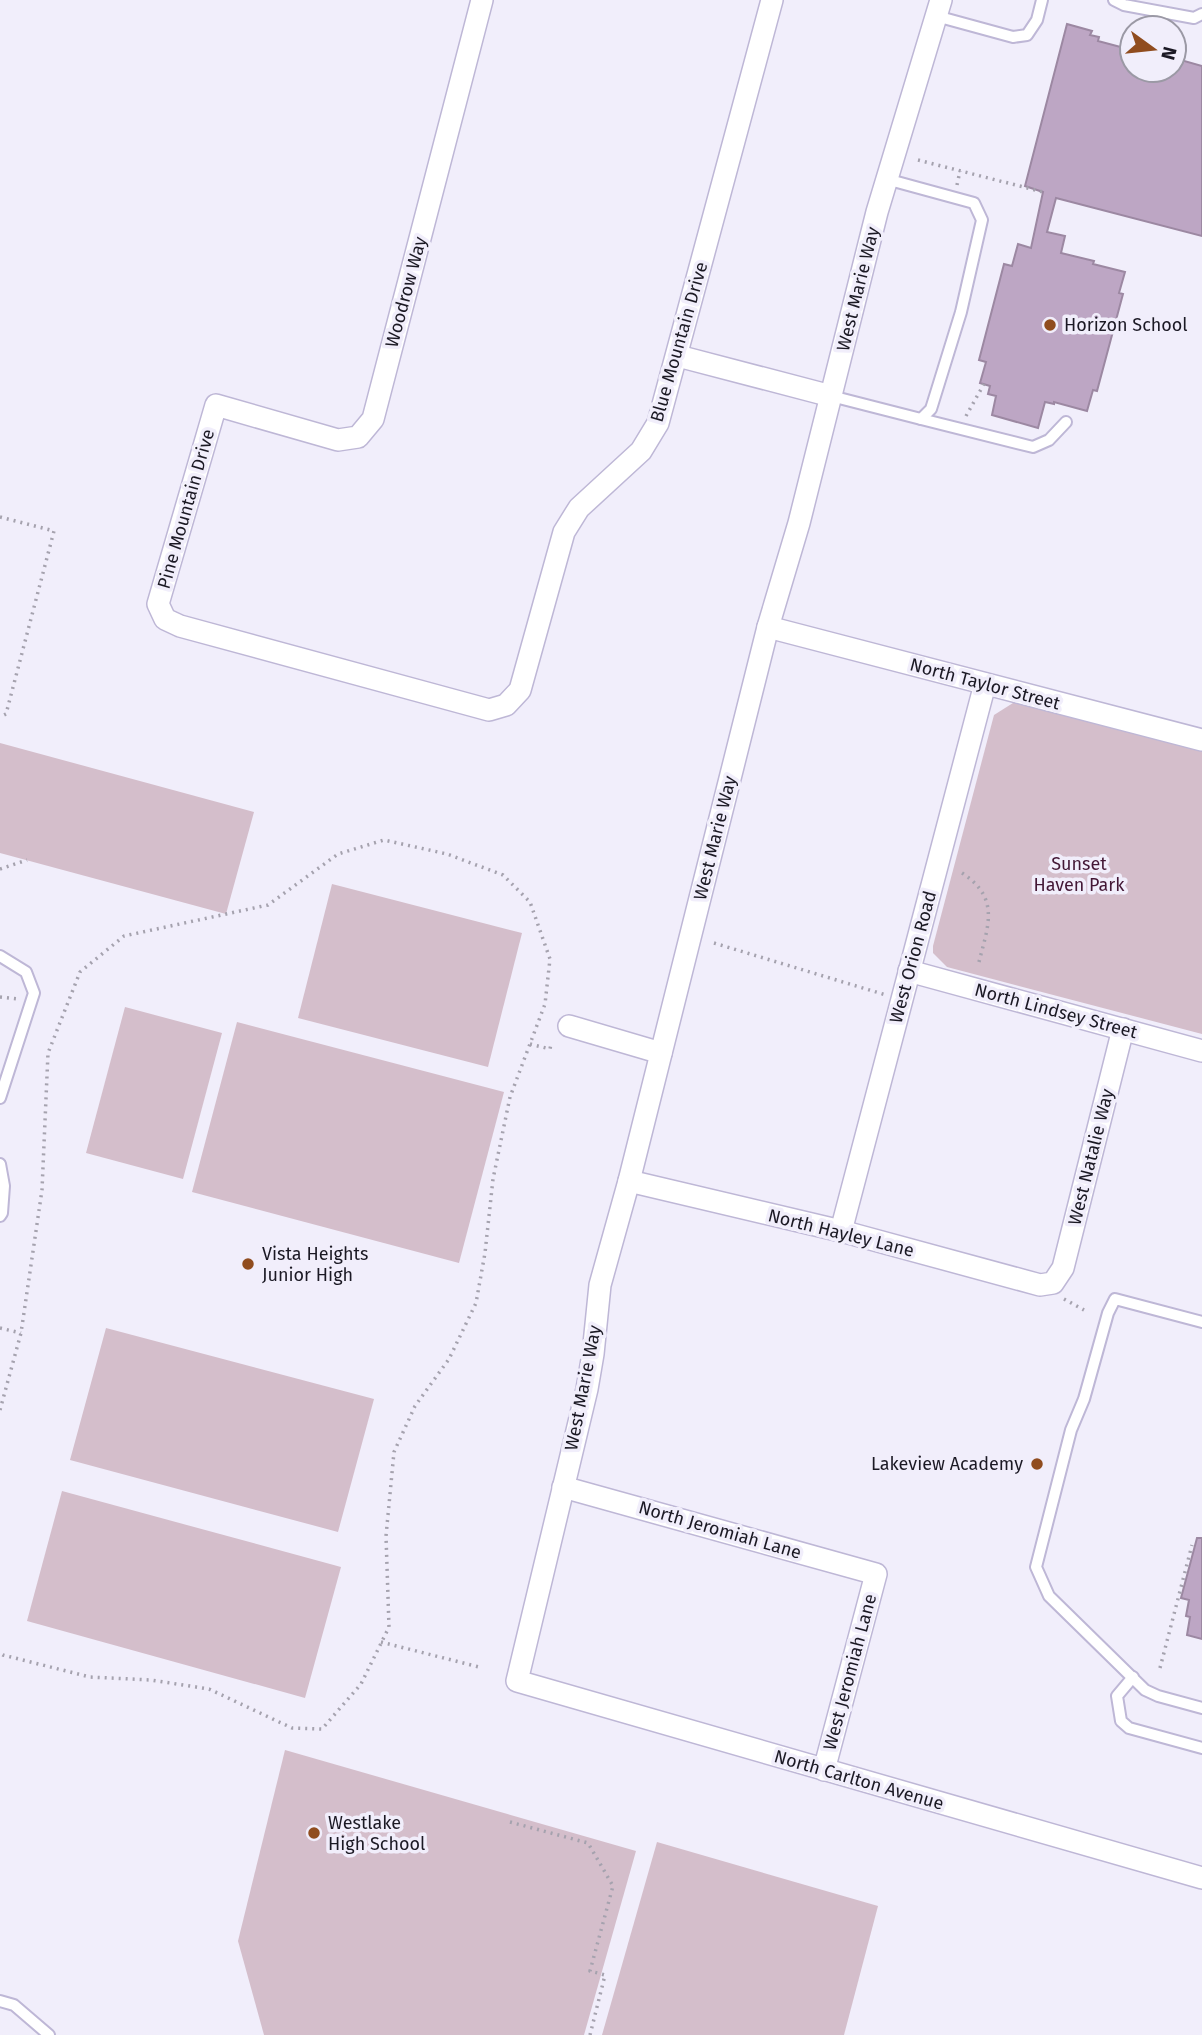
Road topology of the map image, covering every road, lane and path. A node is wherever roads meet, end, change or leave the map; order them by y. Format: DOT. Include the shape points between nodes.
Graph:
graph roads {
  1 [pos="482,0"];
  2 [pos="772,0"];
  3 [pos="1042,0"];
  4 [pos="1114,0"];
  5 [pos="938,8"];
  6 [pos="1202,14"];
  7 [pos="918,160"];
  8 [pos="960,171"];
  9 [pos="887,178"];
  10 [pos="957,185"];
  11 [pos="1043,192"];
  12 [pos="678,356"];
  13 [pos="984,384"];
  14 [pos="831,396"];
  15 [pos="216,405"];
  16 [pos="964,418"];
  17 [pos="921,419"];
  18 [pos="1066,422"];
  19 [pos="0,517"];
  20 [pos="161,613"];
  21 [pos="768,627"];
  22 [pos="985,684"];
  23 [pos="0,717"];
  24 [pos="1202,740"];
  25 [pos="27,860"];
  26 [pos="0,869"];
  27 [pos="962,873"];
  28 [pos="714,943"];
  29 [pos="0,956"];
  30 [pos="978,966"];
  31 [pos="909,971"];
  32 [pos="886,995"];
  33 [pos="0,996"];
  34 [pos="18,999"];
  35 [pos="569,1026"];
  36 [pos="1123,1029"];
  37 [pos="530,1044"];
  38 [pos="551,1044"];
  39 [pos="1202,1051"];
  40 [pos="661,1053"];
  41 [pos="0,1098"];
  42 [pos="0,1164"];
  43 [pos="629,1181"];
  44 [pos="0,1216"];
  45 [pos="841,1231"];
  46 [pos="1054,1289"];
  47 [pos="1084,1310"];
  48 [pos="1202,1322"];
  49 [pos="0,1328"];
  50 [pos="21,1333"];
  51 [pos="0,1410"];
  52 [pos="564,1487"];
  53 [pos="1192,1545"];
  54 [pos="876,1574"];
  55 [pos="382,1642"];
  56 [pos="0,1653"];
  57 [pos="479,1667"];
  58 [pos="1160,1668"];
  59 [pos="1133,1677"];
  60 [pos="517,1681"];
  61 [pos="1202,1708"];
  62 [pos="1202,1748"];
  63 [pos="824,1770"];
  64 [pos="510,1822"];
  65 [pos="1202,1878"];
  66 [pos="0,2001"];
  67 [pos="49,2035"];
  68 [pos="590,2035"];
  1 -- 15 [label="street, Woodrow Way" via="373,419 358,437 338,440"];
  2 -- 12 [label="street, Blue Mountain Drive"];
  3 -- 5 [label="lane" via="1027,35 1013,37"];
  4 -- 6 [label="lane" via="1194,18"];
  5 -- 9 [label="street, West Marie Way"];
  7 -- 8 [label="path"];
  8 -- 10 [label="path"];
  8 -- 11 [label="path"];
  9 -- 14 [label="street, West Marie Way"];
  9 -- 17 [label="lane" via="974,203 982,220 945,366 930,410"];
  12 -- 14 [label="street"];
  12 -- 20 [label="street, Blue Mountain Drive" via="659,423 641,451 579,508 564,532 520,691 506,705 489,710 180,626"];
  13 -- 16 [label="path"];
  14 -- 17 [label="lane"];
  14 -- 21 [label="street, West Marie Way"];
  15 -- 20 [label="street, Pine Mountain Drive" via="158,604"];
  17 -- 18 [label="lane" via="1033,447 1049,440"];
  19 -- 23 [label="path" via="54,531 6,714"];
  21 -- 22 [label="street, North Taylor Street"];
  21 -- 40 [label="street, West Marie Way"];
  22 -- 24 [label="street, North Taylor Street"];
  22 -- 31 [label="street, West Orion Road"];
  25 -- 26 [label="path"];
  27 -- 30 [label="path" via="981,888 989,902"];
  28 -- 32 [label="path"];
  29 -- 41 [label="lane" via="26,972 34,993"];
  31 -- 36 [label="street, North Lindsey Street"];
  31 -- 45 [label="street, West Orion Road"];
  33 -- 34 [label="path"];
  35 -- 40 [label="street"];
  36 -- 39 [label="street, North Lindsey Street"];
  36 -- 46 [label="street, West Natalie Way"];
  37 -- 38 [label="path" via="550,1049"];
  37 -- 50 [label="path" via="545,1004 550,959 530,902 503,875 447,854 384,840 338,853 268,905 124,936 80,972 48,1053 42,1190"];
  37 -- 55 [label="path" via="510,1097 476,1304 449,1359 415,1406 394,1452 386,1536 389,1628"];
  40 -- 43 [label="street, West Marie Way"];
  42 -- 44 [label="lane" via="4,1186"];
  43 -- 45 [label="street, North Hayley Lane"];
  43 -- 52 [label="street, West Marie Way" via="600,1284 587,1389"];
  45 -- 46 [label="street, North Hayley Lane"];
  46 -- 47 [label="path"];
  48 -- 59 [label="lane" via="1115,1299 1071,1430 1036,1567 1049,1596"];
  49 -- 50 [label="path"];
  50 -- 51 [label="path"];
  52 -- 54 [label="street, North Jeromiah Lane"];
  52 -- 60 [label="street, West Marie Way"];
  53 -- 58 [label="path"];
  54 -- 63 [label="street, West Jeromiah Lane"];
  55 -- 56 [label="path" via="361,1684 322,1729 292,1727 209,1689 90,1677"];
  55 -- 57 [label="path"];
  59 -- 61 [label="lane" via="1158,1696"];
  59 -- 62 [label="lane" via="1117,1696 1121,1721 1129,1728"];
  60 -- 63 [label="street, North Carlton Avenue"];
  63 -- 65 [label="street, North Carlton Avenue"];
  64 -- 68 [label="path" via="589,1843 612,1886 590,1971 606,1975"];
  66 -- 67 [label="lane" via="14,2005"];
}
